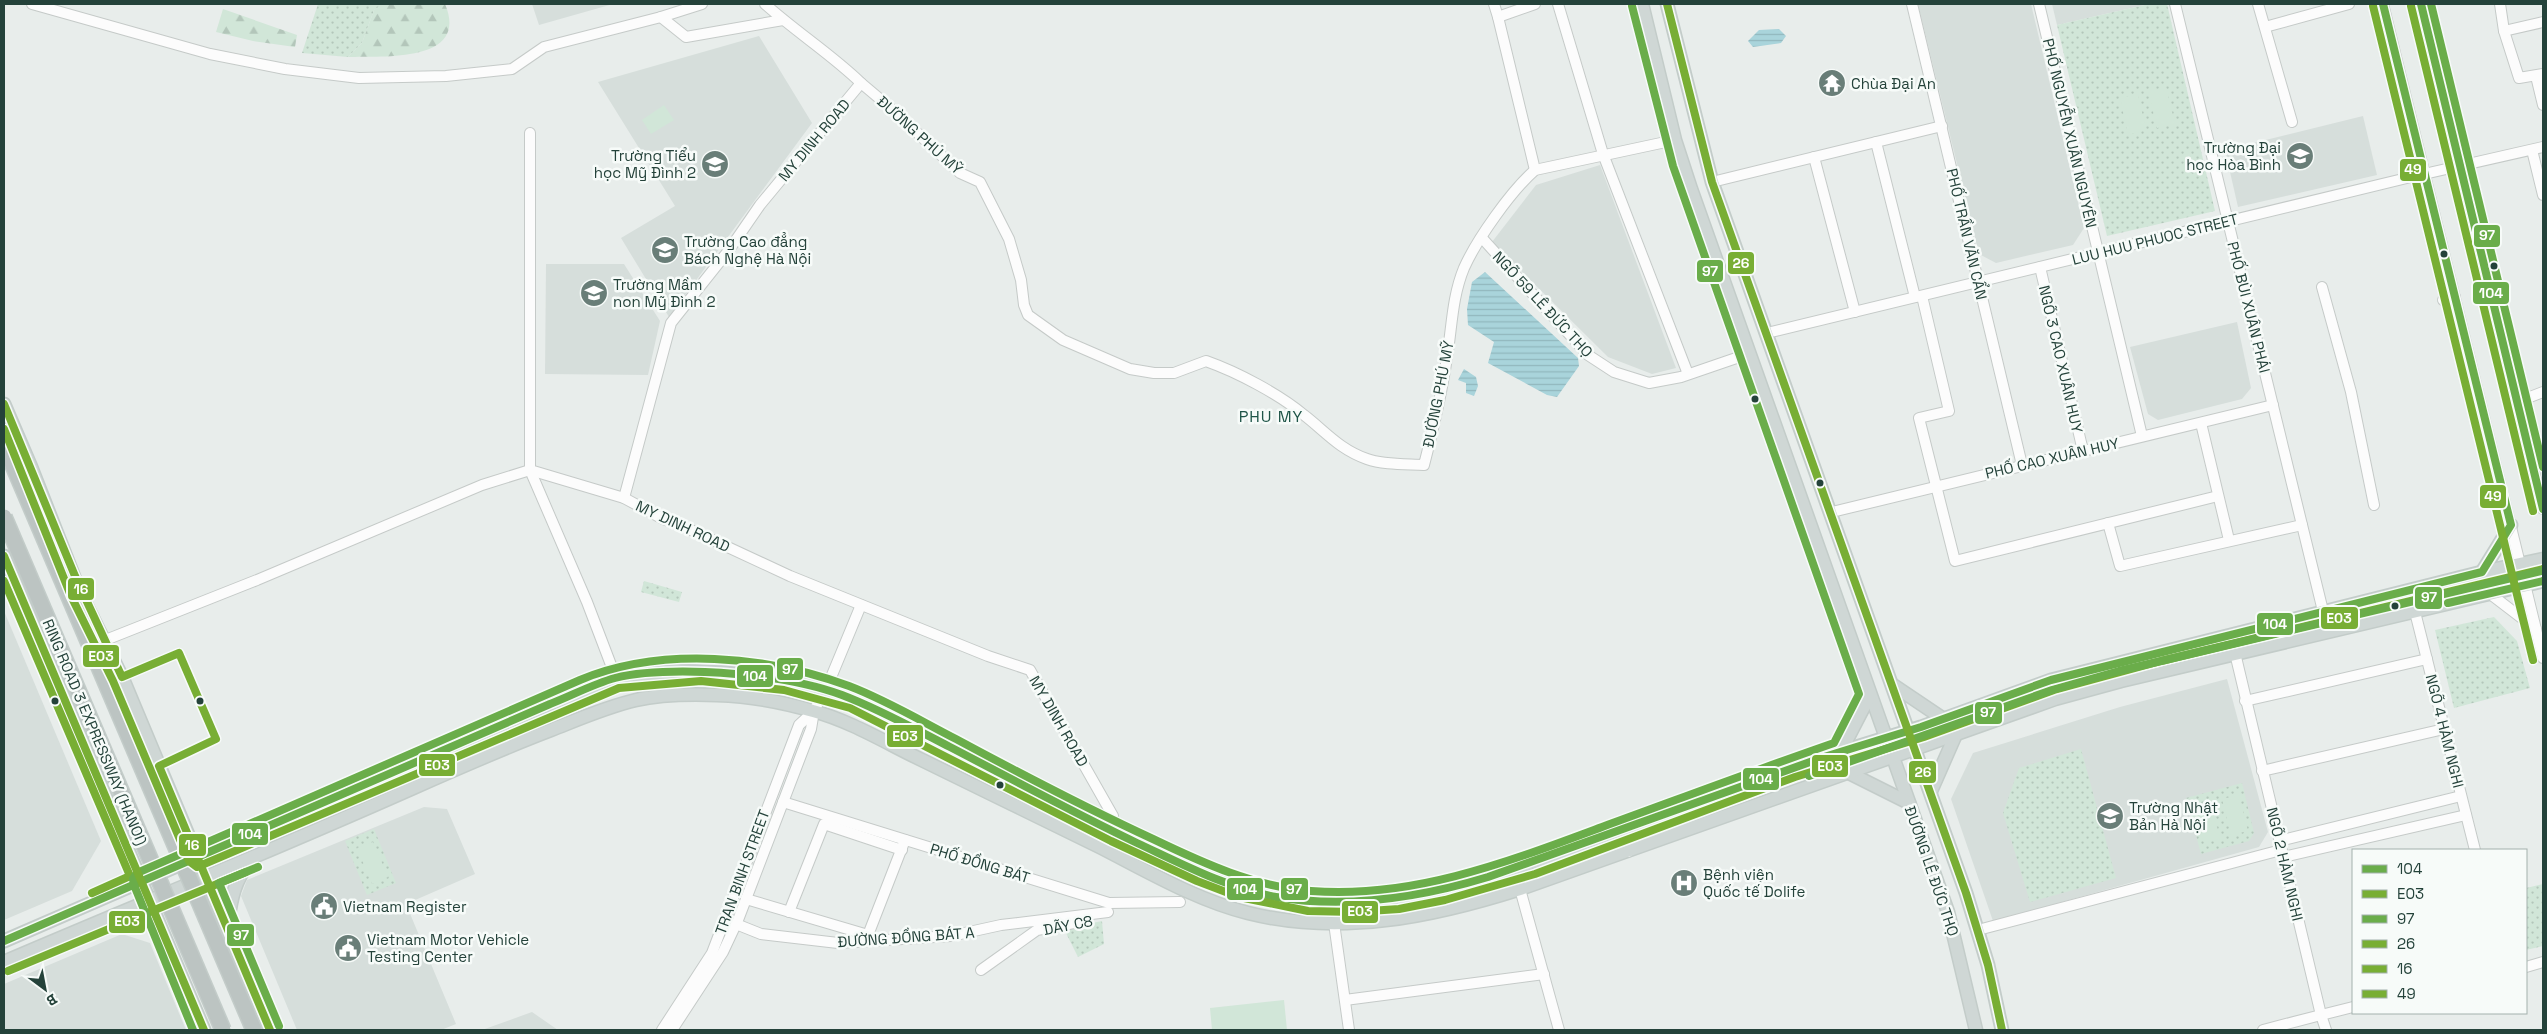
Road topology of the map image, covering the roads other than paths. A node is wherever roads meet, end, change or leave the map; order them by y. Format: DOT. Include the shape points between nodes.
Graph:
graph roads {
  1 [pos="32,4"];
  2 [pos="702,4"];
  3 [pos="765,4"];
  4 [pos="1494,4"];
  5 [pos="1535,4"];
  6 [pos="1558,4"];
  7 [pos="1642,4"];
  8 [pos="1667,4"];
  9 [pos="1912,4"];
  10 [pos="2039,4"];
  11 [pos="2175,4"];
  12 [pos="2258,4"];
  13 [pos="2349,4"];
  14 [pos="2383,4"];
  15 [pos="2421,4"];
  16 [pos="2500,4"];
  17 [pos="2308,8"];
  18 [pos="661,17"];
  19 [pos="1498,17"];
  20 [pos="783,20"];
  21 [pos="2543,22"];
  22 [pos="2265,27"];
  23 [pos="2504,31"];
  24 [pos="2540,75"];
  25 [pos="861,83"];
  26 [pos="2543,105"];
  27 [pos="2292,122"];
  28 [pos="1942,126"];
  29 [pos="530,133"];
  30 [pos="1675,140"];
  31 [pos="1876,142"];
  32 [pos="2543,147"];
  33 [pos="2532,150"];
  34 [pos="1604,154"];
  35 [pos="1814,157"];
  36 [pos="2460,166"];
  37 [pos="1535,170"];
  38 [pos="2425,174"];
  39 [pos="1712,182"];
  40 [pos="2543,195"];
  41 [pos="2229,222"];
  42 [pos="1482,238"];
  43 [pos="2098,253"];
  44 [pos="2040,267"];
  45 [pos="1978,282"];
  46 [pos="2322,287"];
  47 [pos="1918,296"];
  48 [pos="2455,297"];
  49 [pos="2442,300"];
  50 [pos="1855,312"];
  51 [pos="1767,333"];
  52 [pos="1748,354"];
  53 [pos="1688,374"];
  54 [pos="2543,392"];
  55 [pos="2518,402"];
  56 [pos="4,404"];
  57 [pos="2273,405"];
  58 [pos="2201,423"];
  59 [pos="2142,436"];
  60 [pos="4,444"];
  61 [pos="2083,451"];
  62 [pos="2022,465"];
  63 [pos="530,470"];
  64 [pos="1935,486"];
  65 [pos="2218,496"];
  66 [pos="624,498"];
  67 [pos="2374,505"];
  68 [pos="2543,510"];
  69 [pos="1832,512"];
  70 [pos="4,517"];
  71 [pos="2108,523"];
  72 [pos="2302,525"];
  73 [pos="2511,525"];
  74 [pos="2229,540"];
  75 [pos="4,556"];
  76 [pos="2543,559"];
  77 [pos="2520,564"];
  78 [pos="2482,572"];
  79 [pos="2543,581"];
  80 [pos="2524,585"];
  81 [pos="2489,593"];
  82 [pos="861,605"];
  83 [pos="2324,611"];
  84 [pos="2415,612"];
  85 [pos="2536,629"];
  86 [pos="103,641"];
  87 [pos="2235,653"];
  88 [pos="2145,656"];
  89 [pos="2543,658"];
  90 [pos="2427,659"];
  91 [pos="2150,674"];
  92 [pos="616,678"];
  93 [pos="1893,685"];
  94 [pos="825,690"];
  95 [pos="1870,694"];
  96 [pos="2245,701"];
  97 [pos="814,711"];
  98 [pos="1942,718"];
  99 [pos="2444,729"];
  100 [pos="1908,730"];
  101 [pos="1956,734"];
  102 [pos="1886,737"];
  103 [pos="1915,749"];
  104 [pos="1841,751"];
  105 [pos="1892,756"];
  106 [pos="2262,771"];
  107 [pos="1847,772"];
  108 [pos="1931,791"];
  109 [pos="2461,796"];
  110 [pos="783,802"];
  111 [pos="1909,803"];
  112 [pos="2466,815"];
  113 [pos="1110,830"];
  114 [pos="1620,831"];
  115 [pos="903,845"];
  116 [pos="2281,849"];
  117 [pos="2475,849"];
  118 [pos="1628,852"];
  119 [pos="204,854"];
  120 [pos="252,859"];
  121 [pos="218,872"];
  122 [pos="206,877"];
  123 [pos="143,881"];
  124 [pos="129,888"];
  125 [pos="1520,889"];
  126 [pos="746,899"];
  127 [pos="150,900"];
  128 [pos="1180,902"];
  129 [pos="137,906"];
  130 [pos="789,912"];
  131 [pos="1107,915"];
  132 [pos="736,924"];
  133 [pos="1334,924"];
  134 [pos="228,927"];
  135 [pos="1978,930"];
  136 [pos="4,941"];
  137 [pos="4,962"];
  138 [pos="2543,962"];
  139 [pos="2527,966"];
  140 [pos="981,970"];
  141 [pos="1544,974"];
  142 [pos="1345,1000"];
  143 [pos="2352,1007"];
  144 [pos="2322,1015"];
  145 [pos="204,1030"];
  146 [pos="223,1030"];
  147 [pos="254,1030"];
  148 [pos="270,1030"];
  149 [pos="662,1030"];
  150 [pos="672,1030"];
  151 [pos="1349,1030"];
  152 [pos="1559,1030"];
  153 [pos="1976,1030"];
  154 [pos="2002,1030"];
  155 [pos="2263,1030"];
  156 [pos="2326,1030"];
  1 -- 18 [label="street" via="210,54 284,69 359,78 446,76 512,69 544,47"];
  2 -- 18 [label="street"];
  3 -- 20 [label="street"];
  4 -- 19 [label="street"];
  5 -- 19 [label="street"];
  6 -- 34 [label="street"];
  7 -- 30 [label="main road, ĐƯỜNG LÊ ĐỨC THỌ"];
  8 -- 39 [label="main road, ĐƯỜNG LÊ ĐỨC THỌ"];
  9 -- 28 [label="street, PHỐ TRẦN VĂN CẨN"];
  10 -- 43 [label="street, PHỐ NGUYỄN XUÂN NGUYÊN"];
  11 -- 41 [label="street, PHỐ BÙI XUÂN PHÁI"];
  12 -- 22 [label="street"];
  13 -- 17 [label="street"];
  14 -- 38 [label="street"];
  15 -- 36 [label="street"];
  16 -- 23 [label="street"];
  17 -- 22 [label="street"];
  18 -- 20 [label="street" via="686,37"];
  19 -- 37 [label="street"];
  20 -- 25 [label="street" via="818,44"];
  21 -- 23 [label="street"];
  22 -- 27 [label="street"];
  23 -- 24 [label="street" via="2519,78"];
  24 -- 26 [label="street"];
  25 -- 42 [label="street, ĐƯỜNG PHÚ MỸ" via="960,173 980,182 1009,239 1028,315 1063,340 1130,369 1174,374 1206,361 1230,369 1304,414 1339,446 1368,460 1424,465 1446,365 1454,304 1464,268"];
  25 -- 66 [label="street, MY DINH ROAD" via="760,206 671,324"];
  28 -- 31 [label="street"];
  28 -- 45 [label="street, PHỐ TRẦN VĂN CẨN"];
  29 -- 63 [label="street"];
  30 -- 34 [label="street"];
  30 -- 52 [label="main road, ĐƯỜNG LÊ ĐỨC THỌ"];
  31 -- 35 [label="street"];
  31 -- 47 [label="street"];
  32 -- 33 [label="street, LUU HUU PHUOC STREET"];
  33 -- 36 [label="street, LUU HUU PHUOC STREET"];
  33 -- 40 [label="street"];
  34 -- 37 [label="street"];
  34 -- 53 [label="street"];
  35 -- 39 [label="street"];
  35 -- 50 [label="street"];
  36 -- 38 [label="street, LUU HUU PHUOC STREET"];
  36 -- 55 [label="street"];
  37 -- 42 [label="street, ĐƯỜNG PHÚ MỸ" via="1522,181"];
  38 -- 41 [label="street, LUU HUU PHUOC STREET"];
  38 -- 48 [label="street"];
  39 -- 51 [label="main road, ĐƯỜNG LÊ ĐỨC THỌ"];
  41 -- 43 [label="street, LUU HUU PHUOC STREET"];
  41 -- 57 [label="street, PHỐ BÙI XUÂN PHÁI"];
  42 -- 53 [label="street, NGÕ 59 LÊ ĐỨC THỌ" via="1588,355 1614,372 1649,383"];
  43 -- 44 [label="street, LUU HUU PHUOC STREET"];
  43 -- 59 [label="street, PHỐ NGUYỄN XUÂN NGUYÊN"];
  44 -- 45 [label="street, LUU HUU PHUOC STREET"];
  44 -- 61 [label="street, NGÕ 3 CAO XUÂN HUY"];
  45 -- 47 [label="street, LUU HUU PHUOC STREET"];
  45 -- 62 [label="street, PHỐ TRẦN VĂN CẨN"];
  46 -- 67 [label="street" via="2351,392"];
  47 -- 50 [label="street, LUU HUU PHUOC STREET"];
  47 -- 64 [label="street" via="1949,411 1919,418"];
  48 -- 49 [label="street"];
  48 -- 73 [label="street"];
  50 -- 51 [label="street, LUU HUU PHUOC STREET"];
  51 -- 69 [label="main road, ĐƯỜNG LÊ ĐỨC THỌ"];
  52 -- 53 [label="street, NGÕ 59 LÊ ĐỨC THỌ"];
  52 -- 95 [label="main road, ĐƯỜNG LÊ ĐỨC THỌ"];
  54 -- 55 [label="street"];
  55 -- 68 [label="street"];
  56 -- 86 [label="main road"];
  57 -- 58 [label="street, PHỐ CAO XUÂN HUY"];
  57 -- 72 [label="street, PHỐ BÙI XUÂN PHÁI"];
  58 -- 59 [label="street, PHỐ CAO XUÂN HUY"];
  58 -- 65 [label="street"];
  59 -- 61 [label="street, PHỐ CAO XUÂN HUY"];
  60 -- 147 [label="highway, RING ROAD 3 EXPRESSWAY (HANOI), bridge"];
  61 -- 62 [label="street, PHỐ CAO XUÂN HUY"];
  62 -- 64 [label="street, PHỐ CAO XUÂN HUY"];
  63 -- 66 [label="street"];
  63 -- 86 [label="street" via="482,485"];
  63 -- 92 [label="street"];
  64 -- 69 [label="street, PHỐ CAO XUÂN HUY"];
  64 -- 71 [label="street" via="1956,560"];
  65 -- 71 [label="street"];
  65 -- 74 [label="street"];
  66 -- 82 [label="street, MY DINH ROAD" via="663,519"];
  69 -- 93 [label="main road, ĐƯỜNG LÊ ĐỨC THỌ"];
  70 -- 146 [label="highway, RING ROAD 3 EXPRESSWAY (HANOI), bridge"];
  71 -- 74 [label="street" via="2120,566"];
  72 -- 74 [label="street"];
  72 -- 83 [label="street, PHỐ BÙI XUÂN PHÁI"];
  73 -- 77 [label="street"];
  73 -- 78 [label="main road"];
  75 -- 123 [label="main road"];
  76 -- 77 [label="main road"];
  77 -- 78 [label="main road"];
  77 -- 80 [label="street"];
  78 -- 83 [label="main road"];
  79 -- 80 [label="main road"];
  80 -- 81 [label="main road"];
  80 -- 85 [label="street"];
  81 -- 84 [label="main road"];
  81 -- 85 [label="street"];
  82 -- 94 [label="street, TRAN BINH STREET"];
  82 -- 113 [label="street, MY DINH ROAD" via="1030,670 1113,816"];
  83 -- 88 [label="main road"];
  84 -- 87 [label="main road"];
  84 -- 90 [label="street, NGÕ 4 HÀM NGHI"];
  85 -- 89 [label="street"];
  86 -- 119 [label="main road"];
  87 -- 91 [label="main road"];
  87 -- 96 [label="street, NGÕ 2 HÀM NGHI"];
  88 -- 91 [label="street"];
  88 -- 98 [label="main road" via="2052,680"];
  90 -- 96 [label="street"];
  90 -- 99 [label="street, NGÕ 4 HÀM NGHI"];
  91 -- 101 [label="main road" via="2055,699"];
  92 -- 94 [label="main road" via="706,671 773,678"];
  92 -- 119 [label="main road"];
  93 -- 98 [label="main road"];
  93 -- 100 [label="main road, ĐƯỜNG LÊ ĐỨC THỌ"];
  94 -- 97 [label="street, TRAN BINH STREET"];
  94 -- 113 [label="main road" via="846,696 906,724"];
  95 -- 102 [label="main road, ĐƯỜNG LÊ ĐỨC THỌ"];
  95 -- 104 [label="main road"];
  96 -- 106 [label="street, NGÕ 2 HÀM NGHI"];
  97 -- 110 [label="street, TRAN BINH STREET" via="811,729"];
  97 -- 120 [label="main road" via="754,698 720,695 669,695 607,708 520,742"];
  97 -- 133 [label="main road" via="1179,888 1249,914"];
  97 -- 149 [label="street, TRAN BINH STREET" via="799,725 712,953"];
  98 -- 100 [label="main road"];
  99 -- 106 [label="street"];
  99 -- 109 [label="street, NGÕ 4 HÀM NGHI"];
  100 -- 102 [label="main road"];
  100 -- 103 [label="main road, ĐƯỜNG LÊ ĐỨC THỌ"];
  101 -- 103 [label="main road"];
  101 -- 108 [label="main road"];
  102 -- 104 [label="main road"];
  102 -- 105 [label="main road, ĐƯỜNG LÊ ĐỨC THỌ"];
  103 -- 105 [label="main road"];
  103 -- 108 [label="main road, ĐƯỜNG LÊ ĐỨC THỌ"];
  104 -- 114 [label="main road"];
  105 -- 107 [label="main road"];
  105 -- 111 [label="main road, ĐƯỜNG LÊ ĐỨC THỌ"];
  106 -- 116 [label="street, NGÕ 2 HÀM NGHI"];
  107 -- 111 [label="main road"];
  107 -- 118 [label="main road"];
  108 -- 135 [label="main road, ĐƯỜNG LÊ ĐỨC THỌ"];
  109 -- 112 [label="street, NGÕ 4 HÀM NGHI"];
  109 -- 116 [label="street"];
  110 -- 115 [label="street, PHỐ ĐỒNG BÁT"];
  110 -- 126 [label="street, TRAN BINH STREET"];
  111 -- 153 [label="main road, ĐƯỜNG LÊ ĐỨC THỌ" via="1948,912"];
  112 -- 116 [label="street"];
  112 -- 117 [label="street, NGÕ 4 HÀM NGHI"];
  113 -- 114 [label="main road" via="1242,889 1277,897 1342,903 1380,901 1451,888"];
  114 -- 118 [label="street"];
  115 -- 128 [label="street, PHỐ ĐỒNG BÁT" via="1108,904"];
  115 -- 130 [label="street" via="824,824"];
  115 -- 130 [label="street" via="868,935"];
  116 -- 135 [label="street"];
  116 -- 144 [label="street, NGÕ 2 HÀM NGHI"];
  118 -- 125 [label="main road"];
  119 -- 121 [label="main road"];
  119 -- 122 [label="main road"];
  119 -- 123 [label="main road"];
  120 -- 121 [label="main road"];
  120 -- 134 [label="main road" via="234,888"];
  121 -- 122 [label="main road"];
  122 -- 127 [label="main road"];
  122 -- 134 [label="main road"];
  123 -- 124 [label="main road"];
  123 -- 127 [label="main road"];
  124 -- 129 [label="main road"];
  124 -- 136 [label="main road"];
  125 -- 133 [label="main road" via="1423,916"];
  125 -- 141 [label="street"];
  126 -- 130 [label="street"];
  126 -- 132 [label="street, TRAN BINH STREET"];
  127 -- 129 [label="main road"];
  127 -- 145 [label="main road"];
  129 -- 137 [label="main road"];
  131 -- 132 [label="street, ĐƯỜNG ĐỒNG BÁT A" via="1001,925 951,936 838,943 761,934"];
  131 -- 140 [label="street, DÃY C8" via="1037,930"];
  132 -- 150 [label="street, TRAN BINH STREET" via="720,959"];
  133 -- 142 [label="street"];
  134 -- 148 [label="main road"];
  135 -- 154 [label="main road, ĐƯỜNG LÊ ĐỨC THỌ"];
  138 -- 139 [label="street"];
  141 -- 142 [label="street"];
  141 -- 152 [label="street"];
  142 -- 151 [label="street"];
  143 -- 144 [label="street"];
  144 -- 155 [label="street"];
  144 -- 156 [label="street, NGÕ 2 HÀM NGHI"];
}
